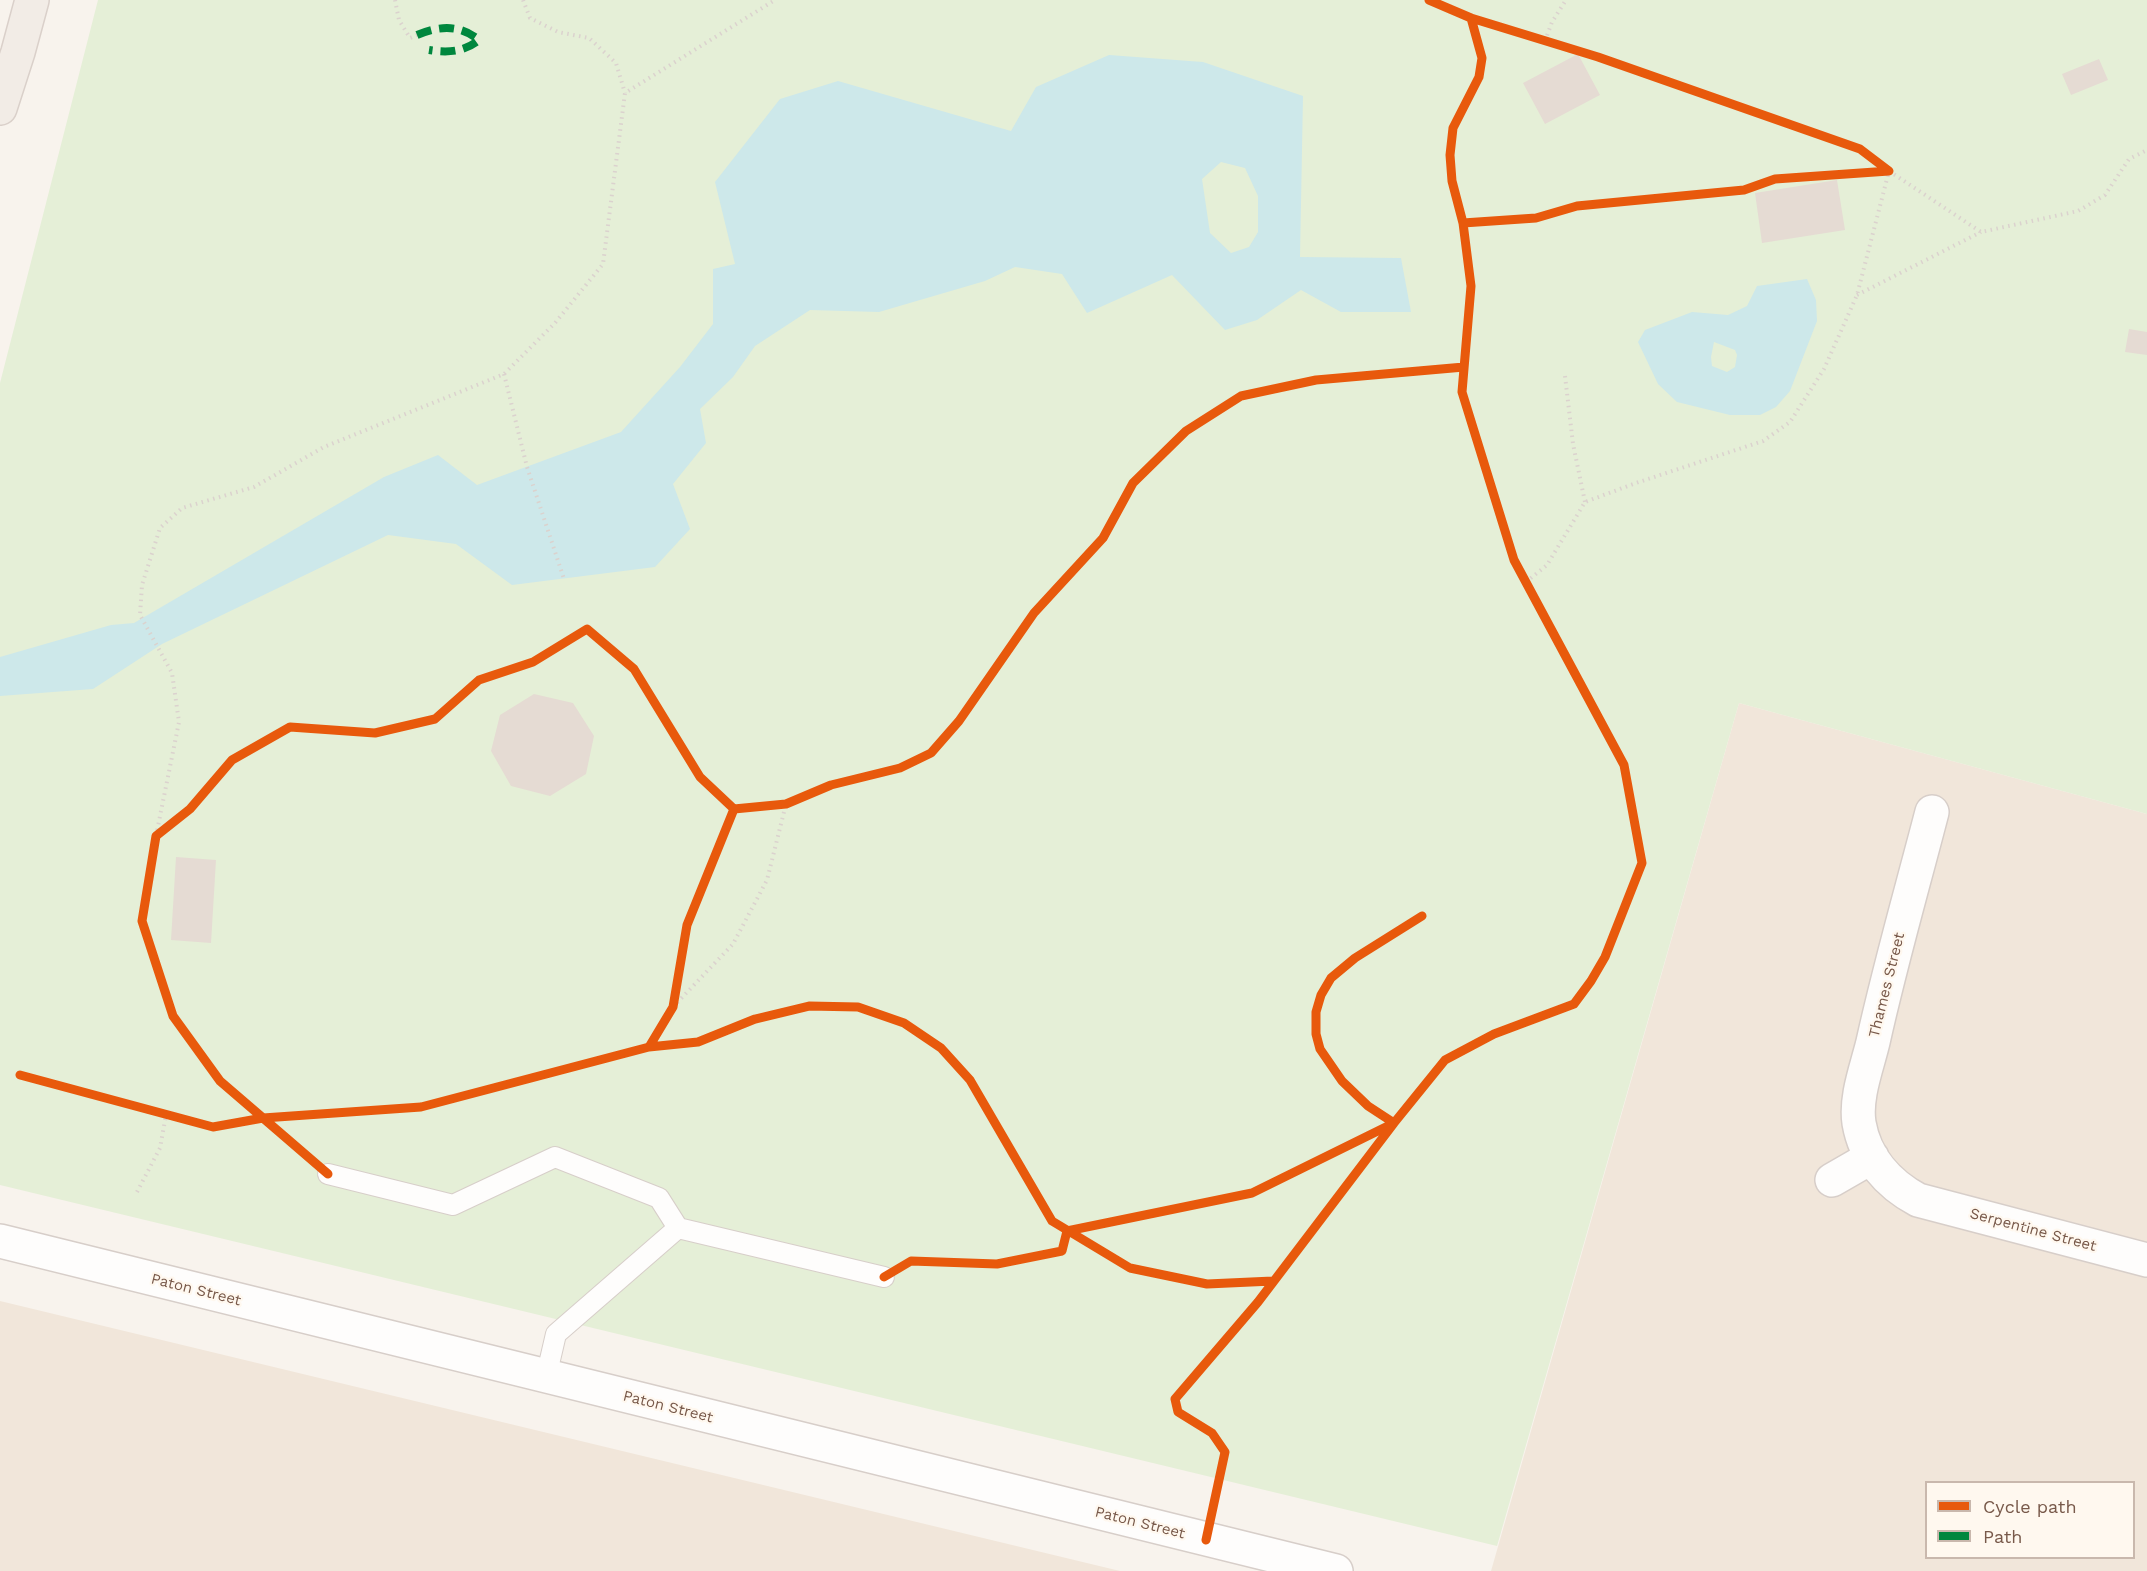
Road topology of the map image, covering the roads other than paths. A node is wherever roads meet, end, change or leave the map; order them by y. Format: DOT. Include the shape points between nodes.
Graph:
graph roads {
  1 [pos="32,0"];
  2 [pos="0,108"];
  3 [pos="1932,812"];
  4 [pos="1872,1157"];
  5 [pos="328,1174"];
  6 [pos="1832,1180"];
  7 [pos="1918,1200"];
  8 [pos="678,1228"];
  9 [pos="0,1241"];
  10 [pos="2147,1260"];
  11 [pos="884,1277"];
  12 [pos="546,1377"];
  13 [pos="1336,1571"];
  1 -- 2 [label="highway"];
  3 -- 4 [label="street, Thames Street" via="1859,1107 1859,1123"];
  4 -- 6 [label="street"];
  4 -- 7 [label="street, Thames Street" via="1885,1177"];
  5 -- 8 [label="lane" via="453,1205 555,1157 659,1198"];
  7 -- 10 [label="street, Serpentine Street"];
  8 -- 11 [label="lane"];
  8 -- 12 [label="lane" via="556,1334"];
  9 -- 12 [label="street, Paton Street"];
  12 -- 13 [label="street, Paton Street"];
}
